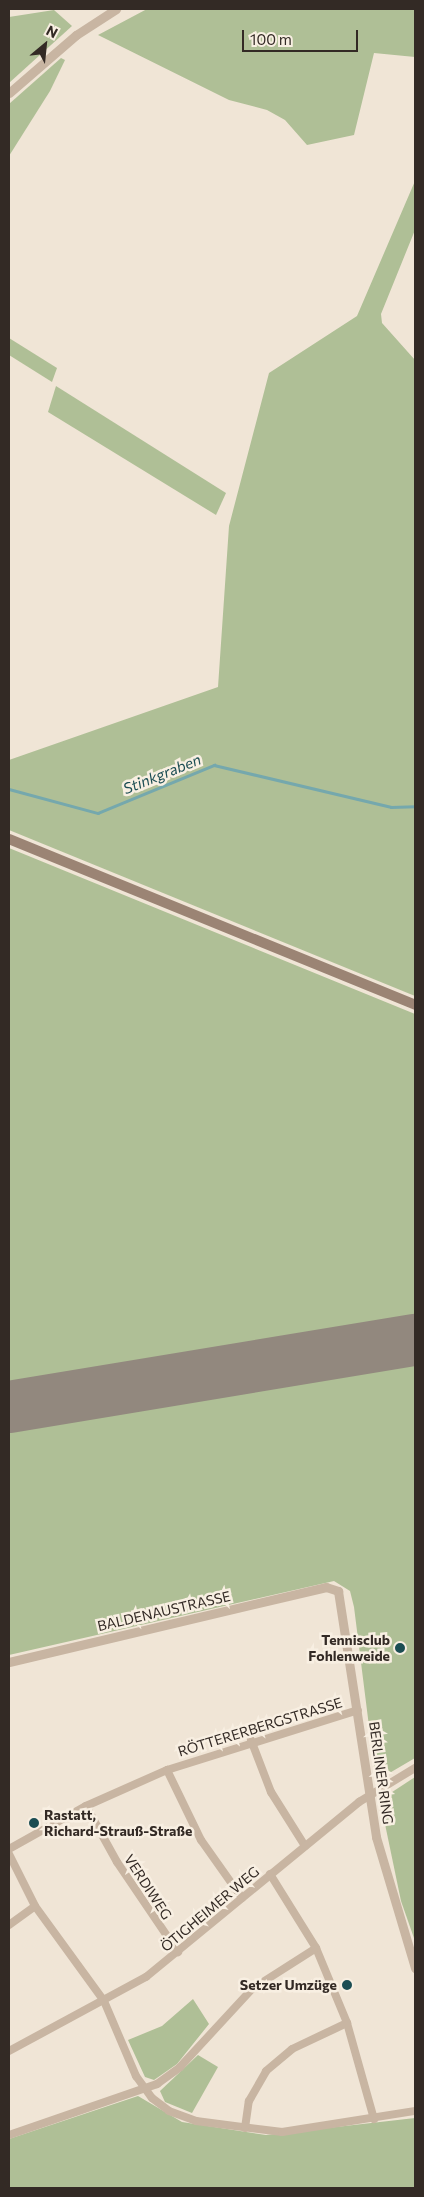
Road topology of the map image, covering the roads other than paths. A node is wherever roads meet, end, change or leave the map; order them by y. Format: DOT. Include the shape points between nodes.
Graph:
graph roads {
  1 [pos="116,9"];
  2 [pos="9,93"];
  3 [pos="9,839"];
  4 [pos="415,1005"];
  5 [pos="326,1587"];
  6 [pos="9,1662"];
  7 [pos="358,1710"];
  8 [pos="251,1740"];
  9 [pos="415,1768"];
  10 [pos="166,1770"];
  11 [pos="369,1795"];
  12 [pos="86,1806"];
  13 [pos="305,1846"];
  14 [pos="9,1849"];
  15 [pos="9,1854"];
  16 [pos="270,1874"];
  17 [pos="242,1898"];
  18 [pos="35,1906"];
  19 [pos="9,1925"];
  20 [pos="316,1948"];
  21 [pos="178,1952"];
  22 [pos="415,1968"];
  23 [pos="104,2001"];
  24 [pos="347,2023"];
  25 [pos="9,2051"];
  26 [pos="145,2090"];
  27 [pos="415,2111"];
  28 [pos="374,2119"];
  29 [pos="245,2128"];
  30 [pos="9,2135"];
  1 -- 2 [label="street" via="76,35"];
  3 -- 4 [label="main road"];
  5 -- 6 [label="street, BALDENAUSTRASSE"];
  5 -- 7 [label="street, BERLINER RING" via="338,1591 343,1601"];
  7 -- 8 [label="street, RÖTTERERBERGSTRASSE"];
  7 -- 11 [label="street, BERLINER RING"];
  8 -- 10 [label="street, RÖTTERERBERGSTRASSE"];
  8 -- 13 [label="street" via="270,1792"];
  9 -- 11 [label="street, ÖTIGHEIMER WEG"];
  10 -- 12 [label="street, RÖTTERERBERGSTRASSE"];
  10 -- 17 [label="street" via="201,1840"];
  11 -- 13 [label="street, ÖTIGHEIMER WEG"];
  11 -- 22 [label="street, BERLINER RING" via="384,1871"];
  12 -- 14 [label="street, RÖTTERERBERGSTRASSE"];
  12 -- 21 [label="street, VERDIWEG" via="117,1862"];
  13 -- 16 [label="street, ÖTIGHEIMER WEG"];
  15 -- 18 [label="street"];
  16 -- 17 [label="street, ÖTIGHEIMER WEG"];
  16 -- 20 [label="street"];
  17 -- 21 [label="street, ÖTIGHEIMER WEG"];
  18 -- 19 [label="street"];
  18 -- 23 [label="street"];
  20 -- 24 [label="street"];
  20 -- 26 [label="street" via="252,1989 180,2067"];
  21 -- 23 [label="street, ÖTIGHEIMER WEG"];
  23 -- 25 [label="street, ÖTIGHEIMER WEG"];
  23 -- 26 [label="street"];
  24 -- 28 [label="street"];
  24 -- 29 [label="street" via="292,2050 266,2071 248,2102"];
  26 -- 29 [label="street" via="169,2111 196,2121"];
  26 -- 30 [label="street"];
  27 -- 28 [label="street"];
  28 -- 29 [label="street" via="282,2132"];
}
